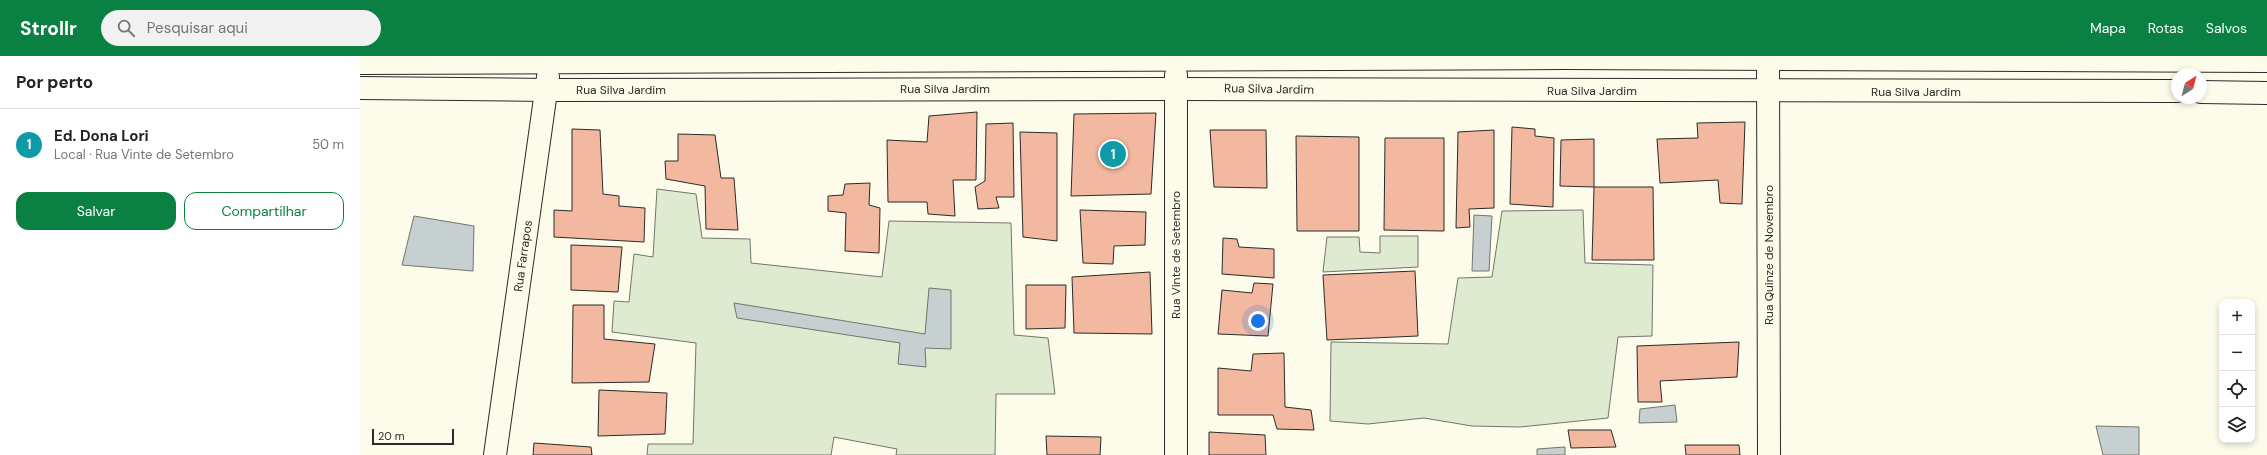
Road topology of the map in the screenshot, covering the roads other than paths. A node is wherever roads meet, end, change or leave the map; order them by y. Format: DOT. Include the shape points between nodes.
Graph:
graph roads {
  1 [pos="1174,57"];
  2 [pos="1768,57"];
  3 [pos="1563,58"];
  4 [pos="551,59"];
  5 [pos="1376,59"];
  6 [pos="854,60"];
  7 [pos="997,60"];
  8 [pos="1971,60"];
  9 [pos="2135,60"];
  10 [pos="2267,61"];
  11 [pos="360,63"];
  12 [pos="360,88"];
  13 [pos="854,89"];
  14 [pos="998,89"];
  15 [pos="1177,89"];
  16 [pos="547,90"];
  17 [pos="1375,90"];
  18 [pos="1769,90"];
  19 [pos="1565,91"];
  20 [pos="2136,91"];
  21 [pos="1972,92"];
  22 [pos="2171,92"];
  23 [pos="2207,92"];
  24 [pos="2267,93"];
  25 [pos="495,455"];
  26 [pos="1176,455"];
  27 [pos="1769,455"];
  1 -- 5 [label="street"];
  1 -- 7 [label="street"];
  1 -- 15 [label="street, Rua Vinte de Setembro"];
  2 -- 3 [label="street"];
  2 -- 8 [label="street"];
  2 -- 18 [label="street, Rua Quinze de Novembro"];
  3 -- 5 [label="street"];
  3 -- 19 [label="street"];
  4 -- 6 [label="street"];
  4 -- 11 [label="street"];
  4 -- 16 [label="street, Rua Farrapos"];
  5 -- 17 [label="street"];
  6 -- 7 [label="street"];
  6 -- 13 [label="street"];
  7 -- 14 [label="street"];
  8 -- 9 [label="street"];
  8 -- 21 [label="street"];
  9 -- 10 [label="street"];
  9 -- 20 [label="street"];
  12 -- 16 [label="street, Rua Silva Jardim"];
  13 -- 14 [label="street, Rua Silva Jardim"];
  13 -- 16 [label="street, Rua Silva Jardim"];
  14 -- 15 [label="street, Rua Silva Jardim"];
  15 -- 17 [label="street, Rua Silva Jardim"];
  15 -- 26 [label="street, Rua Vinte de Setembro"];
  16 -- 25 [label="street, Rua Farrapos"];
  17 -- 19 [label="street, Rua Silva Jardim"];
  18 -- 19 [label="street, Rua Silva Jardim"];
  18 -- 21 [label="street, Rua Silva Jardim"];
  18 -- 27 [label="street, Rua Quinze de Novembro"];
  20 -- 21 [label="street, Rua Silva Jardim"];
  20 -- 22 [label="street, Rua Silva Jardim"];
  23 -- 24 [label="street"];
}
